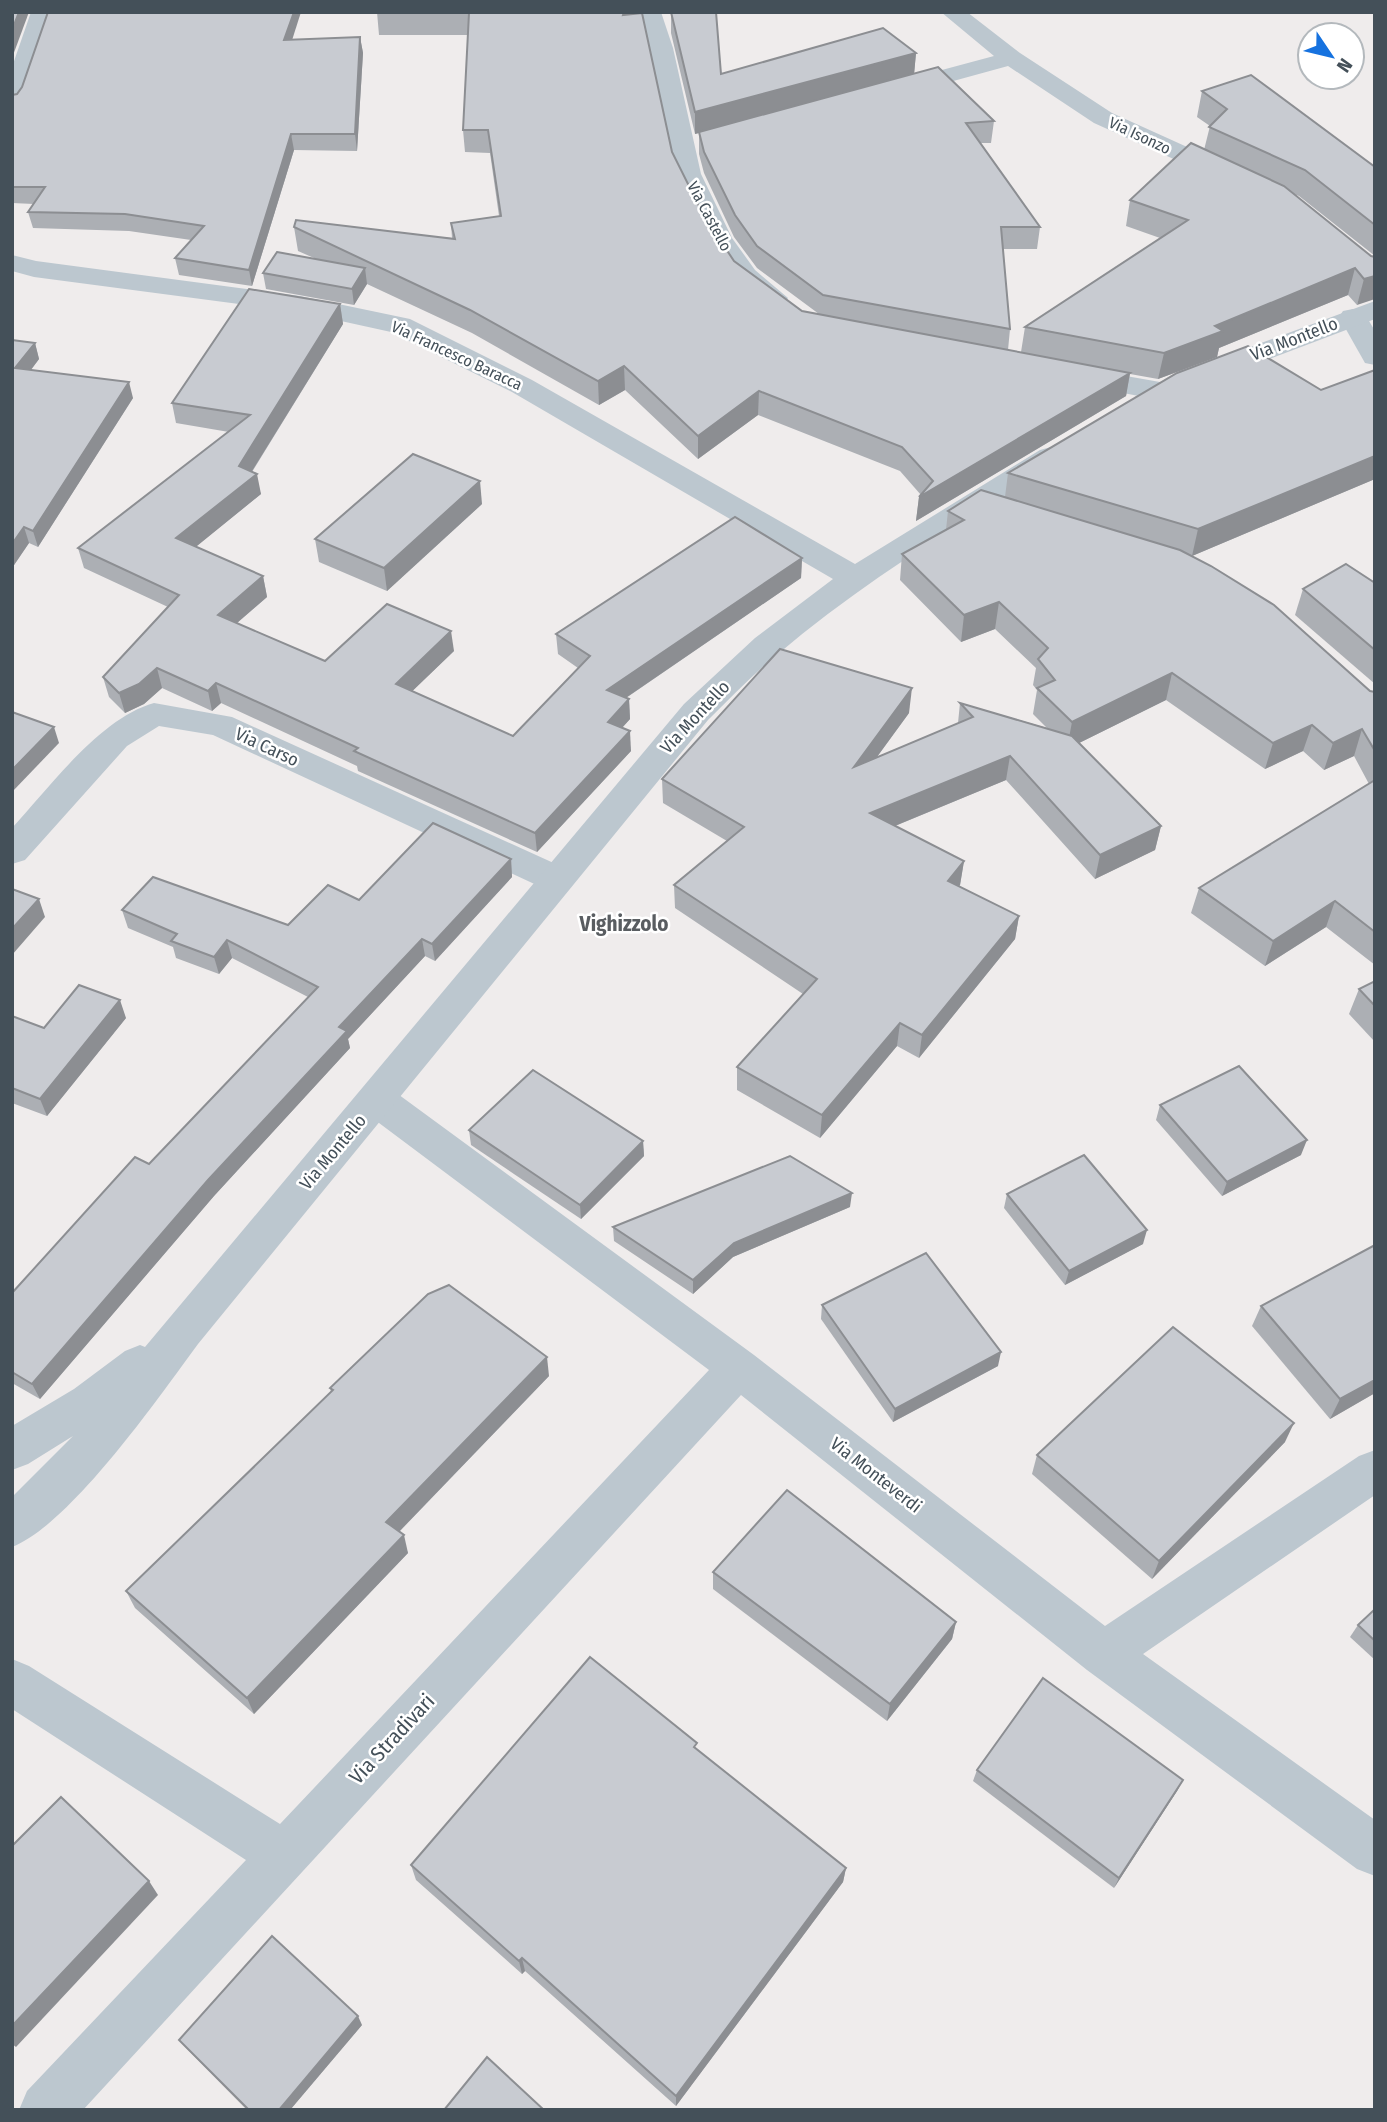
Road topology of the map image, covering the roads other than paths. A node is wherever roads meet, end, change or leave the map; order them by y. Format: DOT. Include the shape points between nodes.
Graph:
graph roads {
  1 [pos="43,12"];
  2 [pos="649,12"];
  3 [pos="952,12"];
  4 [pos="1012,58"];
  5 [pos="867,97"];
  6 [pos="12,103"];
  7 [pos="710,139"];
  8 [pos="684,146"];
  9 [pos="1251,186"];
  10 [pos="12,263"];
  11 [pos="789,309"];
  12 [pos="1364,313"];
  13 [pos="1375,357"];
  14 [pos="1053,372"];
  15 [pos="1160,391"];
  16 [pos="1125,412"];
  17 [pos="1079,440"];
  18 [pos="973,502"];
  19 [pos="1013,514"];
  20 [pos="855,578"];
  21 [pos="12,851"];
  22 [pos="556,879"];
  23 [pos="376,1100"];
  24 [pos="183,1331"];
  25 [pos="739,1368"];
  26 [pos="12,1450"];
  27 [pos="1375,1470"];
  28 [pos="12,1525"];
  29 [pos="1104,1654"];
  30 [pos="12,1682"];
  31 [pos="1375,1851"];
  32 [pos="284,1855"];
  33 [pos="46,2110"];
  1 -- 6 [label="street"];
  2 -- 8 [label="street, Via Castello"];
  3 -- 4 [label="street, Via Isonzo"];
  4 -- 5 [label="street"];
  4 -- 9 [label="street, Via Isonzo" via="1103,118"];
  7 -- 8 [label="street"];
  8 -- 11 [label="street, Via Castello" via="688,174 719,238 745,276"];
  10 -- 20 [label="street, Via Francesco Baracca" via="300,304 400,324 522,386"];
  12 -- 13 [label="street"];
  12 -- 15 [label="street, Via Montello"];
  14 -- 15 [label="street"];
  15 -- 16 [label="street, Via Montello"];
  17 -- 18 [label="street, Via Montello"];
  18 -- 19 [label="street"];
  18 -- 20 [label="street, Via Montello"];
  20 -- 22 [label="street, Via Montello" via="765,646 696,712"];
  21 -- 22 [label="street, Via Carso" via="115,738 154,714 220,725"];
  22 -- 23 [label="street, Via Montello"];
  23 -- 24 [label="street, Via Montello"];
  23 -- 25 [label="street, Via Monteverdi"];
  24 -- 26 [label="street, Via Montello" via="89,1403"];
  24 -- 28 [label="street, Via Montello" via="72,1468"];
  25 -- 29 [label="street, Via Monteverdi"];
  25 -- 32 [label="street, Via Stradivari"];
  27 -- 29 [label="street"];
  29 -- 31 [label="street, Via Monteverdi"];
  30 -- 32 [label="street"];
  32 -- 33 [label="street, Via Stradivari"];
}
